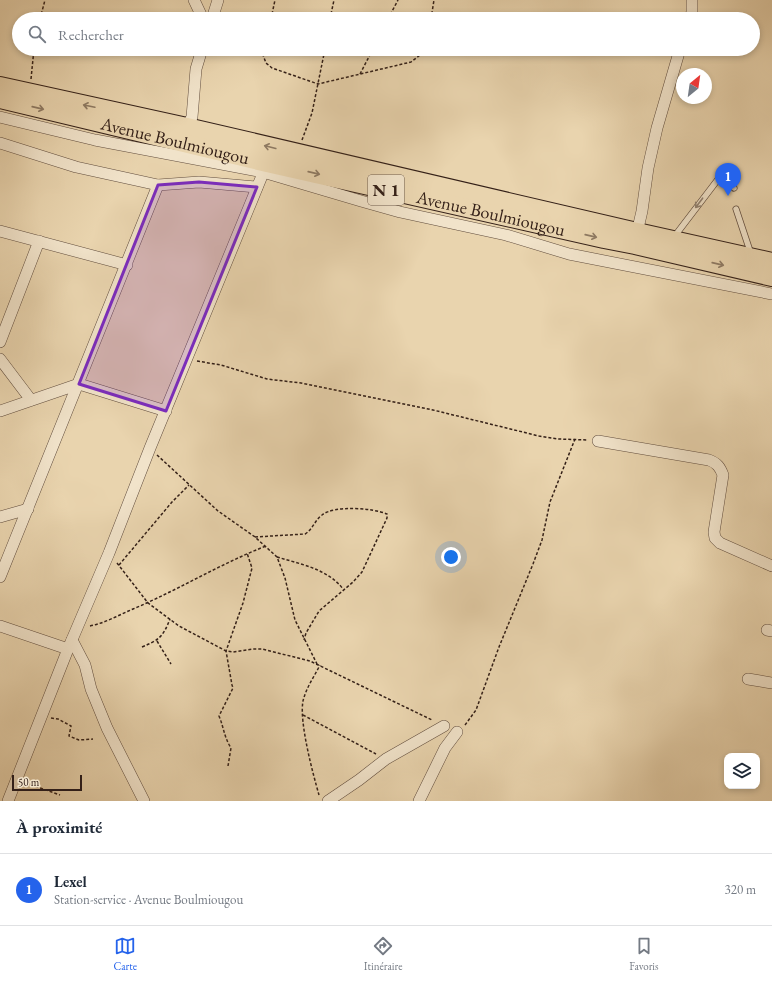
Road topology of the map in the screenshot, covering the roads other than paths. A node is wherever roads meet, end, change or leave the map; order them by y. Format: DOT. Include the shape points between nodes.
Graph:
graph roads {
  1 [pos="194,0"];
  2 [pos="218,0"];
  3 [pos="692,0"];
  4 [pos="200,12"];
  5 [pos="214,12"];
  6 [pos="692,12"];
  7 [pos="200,56"];
  8 [pos="678,56"];
  9 [pos="1,104"];
  10 [pos="187,127"];
  11 [pos="0,143"];
  12 [pos="265,167"];
  13 [pos="158,185"];
  14 [pos="257,187"];
  15 [pos="734,188"];
  16 [pos="736,209"];
  17 [pos="0,231"];
  18 [pos="636,238"];
  19 [pos="671,240"];
  20 [pos="39,241"];
  21 [pos="753,258"];
  22 [pos="772,262"];
  23 [pos="127,265"];
  24 [pos="772,277"];
  25 [pos="772,294"];
  26 [pos="5,318"];
  27 [pos="0,342"];
  28 [pos="0,359"];
  29 [pos="78,384"];
  30 [pos="31,400"];
  31 [pos="0,411"];
  32 [pos="166,411"];
  33 [pos="598,441"];
  34 [pos="28,509"];
  35 [pos="0,517"];
  36 [pos="772,566"];
  37 [pos="0,576"];
  38 [pos="0,626"];
  39 [pos="70,645"];
  40 [pos="748,679"];
  41 [pos="772,683"];
  42 [pos="444,726"];
  43 [pos="457,732"];
  44 [pos="8,801"];
  45 [pos="144,801"];
  46 [pos="328,801"];
  47 [pos="419,801"];
  1 -- 4 [label="street"];
  2 -- 5 [label="street"];
  3 -- 6 [label="street"];
  7 -- 10 [label="street" via="196,69 192,117"];
  8 -- 18 [label="street" via="648,168"];
  10 -- 9 [label="highway, Avenue Boulmiougou / N 1, one-way" via="30,93"];
  9 -- 12 [label="highway, Avenue Boulmiougou / N 1"];
  18 -- 10 [label="highway, Avenue Boulmiougou / N 1, one-way"];
  11 -- 13 [label="street" via="76,167"];
  12 -- 14 [label="street"];
  12 -- 18 [label="highway, Avenue Boulmiougou / N 1, one-way" via="604,239"];
  12 -- 25 [label="street" via="361,202 400,212 506,235 569,254"];
  13 -- 14 [label="street" via="199,182"];
  13 -- 23 [label="street"];
  14 -- 32 [label="street"];
  15 -- 19 [label="lane, one-way" via="730,179 719,178"];
  16 -- 21 [label="lane"];
  17 -- 20 [label="street"];
  18 -- 19 [label="highway, Avenue Boulmiougou / N 1"];
  18 -- 24 [label="highway, Avenue Boulmiougou / N 1, one-way"];
  19 -- 21 [label="highway, Avenue Boulmiougou / N 1"];
  20 -- 23 [label="street"];
  20 -- 26 [label="street"];
  21 -- 22 [label="highway, Avenue Boulmiougou / N 1"];
  23 -- 29 [label="street"];
  26 -- 27 [label="street"];
  28 -- 30 [label="street"];
  29 -- 30 [label="street"];
  29 -- 32 [label="street"];
  29 -- 34 [label="street"];
  30 -- 31 [label="street"];
  32 -- 39 [label="street"];
  33 -- 36 [label="street" via="716,463 723,475 715,538 720,543"];
  34 -- 35 [label="street"];
  34 -- 37 [label="street"];
  38 -- 39 [label="street"];
  39 -- 44 [label="street"];
  39 -- 45 [label="street" via="85,665 107,728"];
  40 -- 41 [label="street"];
  42 -- 46 [label="street" via="386,759"];
  43 -- 47 [label="street" via="445,748"];
}
